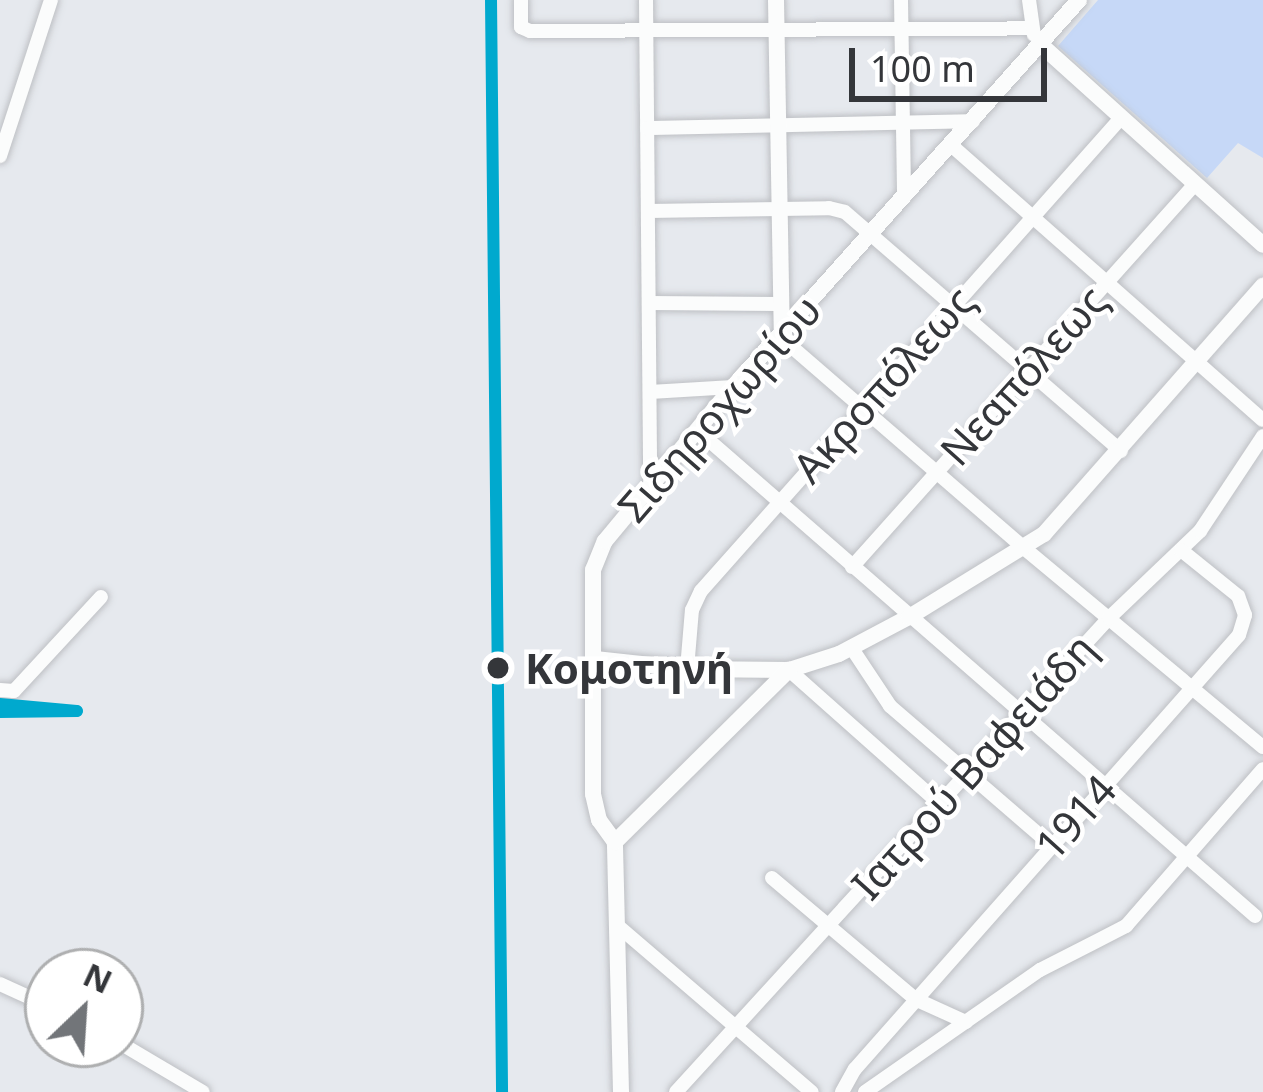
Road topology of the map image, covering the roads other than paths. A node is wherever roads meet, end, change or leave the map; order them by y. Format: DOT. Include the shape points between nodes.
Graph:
graph roads {
  1 [pos="51,0"];
  2 [pos="521,0"];
  3 [pos="646,0"];
  4 [pos="776,0"];
  5 [pos="901,0"];
  6 [pos="1029,0"];
  7 [pos="1078,0"];
  8 [pos="902,28"];
  9 [pos="776,29"];
  10 [pos="646,30"];
  11 [pos="1034,36"];
  12 [pos="1121,118"];
  13 [pos="974,121"];
  14 [pos="903,122"];
  15 [pos="777,126"];
  16 [pos="646,128"];
  17 [pos="952,146"];
  18 [pos="0,156"];
  19 [pos="1195,184"];
  20 [pos="904,196"];
  21 [pos="778,209"];
  22 [pos="648,212"];
  23 [pos="1031,216"];
  24 [pos="872,235"];
  25 [pos="1263,244"];
  26 [pos="1107,282"];
  27 [pos="1263,286"];
  28 [pos="649,303"];
  29 [pos="778,304"];
  30 [pos="953,305"];
  31 [pos="782,332"];
  32 [pos="1198,363"];
  33 [pos="1028,370"];
  34 [pos="734,387"];
  35 [pos="650,392"];
  36 [pos="862,407"];
  37 [pos="1263,420"];
  38 [pos="697,430"];
  39 [pos="1263,436"];
  40 [pos="1121,452"];
  41 [pos="937,472"];
  42 [pos="650,484"];
  43 [pos="778,502"];
  44 [pos="1024,548"];
  45 [pos="1181,550"];
  46 [pos="852,567"];
  47 [pos="101,597"];
  48 [pos="909,617"];
  49 [pos="1109,618"];
  50 [pos="851,647"];
  51 [pos="595,659"];
  52 [pos="687,669"];
  53 [pos="789,670"];
  54 [pos="0,690"];
  55 [pos="1193,690"];
  56 [pos="1020,714"];
  57 [pos="1263,747"];
  58 [pos="1263,769"];
  59 [pos="965,774"];
  60 [pos="1103,785"];
  61 [pos="939,803"];
  62 [pos="614,842"];
  63 [pos="1050,844"];
  64 [pos="1186,856"];
  65 [pos="772,878"];
  66 [pos="1256,916"];
  67 [pos="618,926"];
  68 [pos="827,926"];
  69 [pos="915,999"];
  70 [pos="966,1022"];
  71 [pos="737,1027"];
  72 [pos="144,1057"];
  73 [pos="203,1092"];
  74 [pos="621,1092"];
  75 [pos="676,1092"];
  76 [pos="812,1092"];
  77 [pos="842,1092"];
  78 [pos="865,1092"];
  1 -- 18 [label="street"];
  2 -- 10 [label="street" via="523,29"];
  3 -- 10 [label="street"];
  4 -- 9 [label="street"];
  5 -- 8 [label="street"];
  6 -- 11 [label="street"];
  7 -- 11 [label="street, Σιδηροχωρίου"];
  8 -- 9 [label="street"];
  8 -- 11 [label="street"];
  8 -- 14 [label="street"];
  9 -- 10 [label="street"];
  9 -- 15 [label="street"];
  10 -- 16 [label="street"];
  11 -- 12 [label="street"];
  11 -- 13 [label="street, Σιδηροχωρίου"];
  12 -- 19 [label="street"];
  12 -- 23 [label="street, Ακροπόλεως"];
  13 -- 14 [label="street"];
  13 -- 17 [label="street, Σιδηροχωρίου"];
  14 -- 15 [label="street"];
  14 -- 20 [label="street"];
  15 -- 16 [label="street"];
  15 -- 21 [label="street"];
  16 -- 22 [label="street"];
  17 -- 20 [label="street, Σιδηροχωρίου"];
  17 -- 23 [label="street"];
  19 -- 25 [label="street"];
  19 -- 26 [label="street, Νεαπόλεως"];
  20 -- 24 [label="street, Σιδηροχωρίου"];
  21 -- 22 [label="street"];
  21 -- 24 [label="street" via="841,210"];
  21 -- 29 [label="street"];
  22 -- 28 [label="street"];
  23 -- 26 [label="street"];
  23 -- 30 [label="street, Ακροπόλεως"];
  24 -- 30 [label="street"];
  24 -- 31 [label="street, Σιδηροχωρίου"];
  26 -- 32 [label="street"];
  26 -- 33 [label="street, Νεαπόλεως"];
  27 -- 32 [label="street"];
  28 -- 29 [label="street"];
  28 -- 35 [label="street"];
  29 -- 31 [label="street"];
  30 -- 33 [label="street"];
  30 -- 36 [label="street, Ακροπόλεως"];
  31 -- 34 [label="street, Σιδηροχωρίου"];
  31 -- 36 [label="street"];
  32 -- 37 [label="street"];
  32 -- 40 [label="street"];
  33 -- 40 [label="street"];
  33 -- 41 [label="street, Νεαπόλεως"];
  34 -- 35 [label="street"];
  34 -- 38 [label="street, Σιδηροχωρίου"];
  35 -- 42 [label="street"];
  36 -- 41 [label="street"];
  36 -- 43 [label="street, Ακροπόλεως"];
  38 -- 42 [label="street, Σιδηροχωρίου"];
  38 -- 43 [label="street"];
  39 -- 45 [label="street, Ιατρού Βαφειάδη"];
  40 -- 44 [label="street"];
  41 -- 44 [label="street"];
  41 -- 46 [label="street, Νεαπόλεως"];
  42 -- 51 [label="street, Σιδηροχωρίου" via="598,554"];
  43 -- 46 [label="street"];
  43 -- 52 [label="street, Ακροπόλεως" via="695,600"];
  44 -- 48 [label="street"];
  44 -- 49 [label="street"];
  45 -- 49 [label="street, Ιατρού Βαφειάδη"];
  45 -- 55 [label="street, 1914" via="1222,578 1246,615"];
  46 -- 48 [label="street"];
  47 -- 54 [label="street" via="14,692"];
  48 -- 50 [label="street"];
  48 -- 56 [label="street"];
  49 -- 55 [label="street"];
  49 -- 56 [label="street, Ιατρού Βαφειάδη"];
  50 -- 53 [label="street"];
  50 -- 59 [label="street" via="890,706"];
  51 -- 52 [label="street"];
  51 -- 62 [label="street, Σιδηροχωρίου" via="593,794"];
  52 -- 53 [label="street"];
  53 -- 61 [label="street"];
  53 -- 62 [label="street"];
  55 -- 57 [label="street"];
  55 -- 60 [label="street, 1914"];
  56 -- 59 [label="street, Ιατρού Βαφειάδη"];
  56 -- 60 [label="street"];
  58 -- 64 [label="street"];
  59 -- 61 [label="street, Ιατρού Βαφειάδη"];
  59 -- 63 [label="street"];
  60 -- 63 [label="street, 1914"];
  60 -- 64 [label="street"];
  61 -- 68 [label="street, Ιατρού Βαφειάδη"];
  62 -- 67 [label="street, Σιδηροχωρίου"];
  63 -- 69 [label="street, 1914"];
  64 -- 66 [label="street"];
  64 -- 70 [label="street" via="1126,926 1040,970"];
  65 -- 68 [label="street"];
  67 -- 71 [label="street"];
  67 -- 74 [label="street, Σιδηροχωρίου"];
  68 -- 69 [label="street"];
  68 -- 71 [label="street, Ιατρού Βαφειάδη"];
  69 -- 70 [label="street"];
  69 -- 77 [label="street, 1914"];
  70 -- 78 [label="street"];
  71 -- 75 [label="street, Ιατρού Βαφειάδη"];
  71 -- 76 [label="street"];
  72 -- 73 [label="street"];
}
